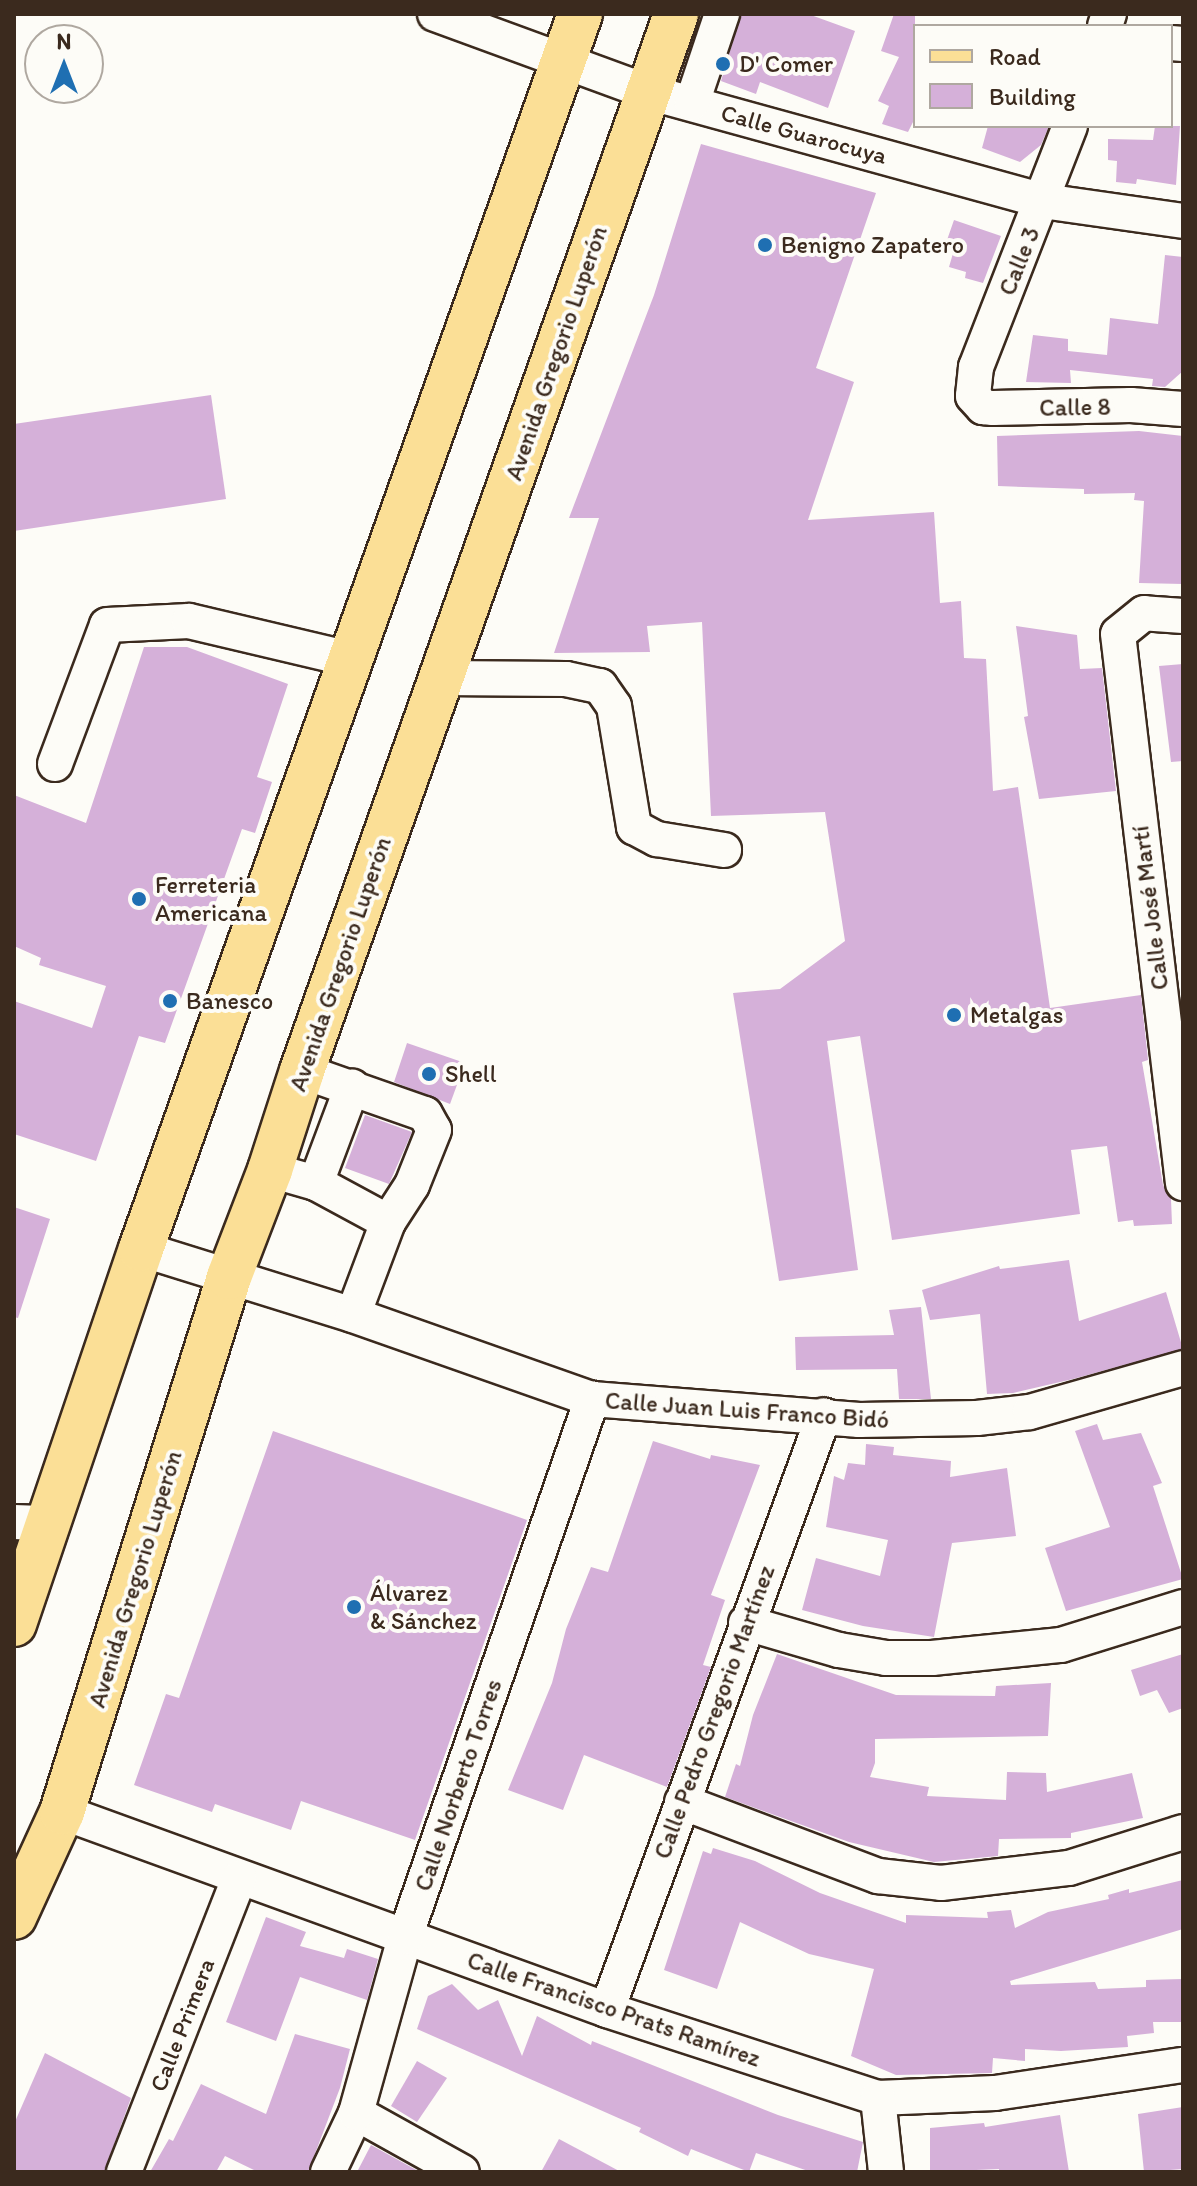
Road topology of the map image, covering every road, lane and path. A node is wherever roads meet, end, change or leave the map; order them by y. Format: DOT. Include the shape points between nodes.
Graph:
graph roads {
  1 [pos="435,14"];
  2 [pos="580,14"];
  3 [pos="676,14"];
  4 [pos="722,14"];
  5 [pos="562,62"];
  6 [pos="648,92"];
  7 [pos="692,103"];
  8 [pos="1069,128"];
  9 [pos="1043,201"];
  10 [pos="1183,221"];
  11 [pos="973,396"];
  12 [pos="1183,409"];
  13 [pos="1183,616"];
  14 [pos="350,659"];
  15 [pos="441,678"];
  16 [pos="55,764"];
  17 [pos="724,850"];
  18 [pos="302,1071"];
  19 [pos="352,1087"];
  20 [pos="270,1170"];
  21 [pos="316,1183"];
  22 [pos="1183,1183"];
  23 [pos="388,1222"];
  24 [pos="141,1249"];
  25 [pos="229,1277"];
  26 [pos="353,1315"];
  27 [pos="1183,1368"];
  28 [pos="592,1399"];
  29 [pos="824,1415"];
  30 [pos="31,1522"];
  31 [pos="1183,1607"];
  32 [pos="746,1623"];
  33 [pos="14,1624"];
  34 [pos="682,1802"];
  35 [pos="62,1812"];
  36 [pos="1183,1832"];
  37 [pos="239,1878"];
  38 [pos="14,1917"];
  39 [pos="405,1937"];
  40 [pos="607,2010"];
  41 [pos="1183,2065"];
  42 [pos="878,2098"];
  43 [pos="356,2113"];
  44 [pos="124,2172"];
  45 [pos="328,2172"];
  46 [pos="462,2172"];
  47 [pos="886,2172"];
  1 -- 5 [label="street, Calle Guarocuya"];
  2 -- 5 [label="main road"];
  3 -- 6 [label="main road, Avenida Gregorio Luperón"];
  4 -- 7 [label="street"];
  5 -- 6 [label="street, Calle Guarocuya"];
  5 -- 14 [label="main road"];
  6 -- 7 [label="street, Calle Guarocuya"];
  6 -- 15 [label="main road, Avenida Gregorio Luperón"];
  7 -- 9 [label="street, Calle Guarocuya"];
  8 -- 9 [label="street, Calle 3"];
  9 -- 10 [label="street, Calle Guarocuya"];
  9 -- 11 [label="street, Calle 3" via="976,367"];
  11 -- 12 [label="street, Calle 8" via="983,407 993,408"];
  13 -- 22 [label="street, Calle José Martí" via="1144,613 1118,634"];
  14 -- 16 [label="street" via="189,621 107,625"];
  14 -- 24 [label="main road"];
  15 -- 17 [label="street" via="566,679 600,686 614,706 634,827 657,839"];
  15 -- 18 [label="main road, Avenida Gregorio Luperón"];
  18 -- 19 [label="street"];
  18 -- 20 [label="main road, Avenida Gregorio Luperón"];
  19 -- 21 [label="street"];
  19 -- 23 [label="street" via="425,1114 434,1130 412,1185"];
  20 -- 21 [label="street"];
  20 -- 25 [label="main road, Avenida Gregorio Luperón"];
  21 -- 23 [label="street"];
  23 -- 26 [label="street"];
  24 -- 25 [label="street, Calle Juan Luis Franco Bidó"];
  24 -- 30 [label="main road"];
  25 -- 26 [label="street, Calle Juan Luis Franco Bidó"];
  25 -- 35 [label="main road, Avenida Gregorio Luperón"];
  26 -- 28 [label="street, Calle Juan Luis Franco Bidó"];
  27 -- 29 [label="street, Calle Juan Luis Franco Bidó" via="1030,1412 930,1420"];
  28 -- 29 [label="street, Calle Juan Luis Franco Bidó"];
  28 -- 39 [label="street, Calle Norberto Torres"];
  29 -- 32 [label="street, Calle Pedro Gregorio Martínez"];
  30 -- 33 [label="main road"];
  31 -- 32 [label="street" via="1061,1645 932,1658 839,1650"];
  32 -- 34 [label="street, Calle Pedro Gregorio Martínez"];
  34 -- 36 [label="street" via="878,1876 941,1883 1069,1868"];
  34 -- 40 [label="street, Calle Pedro Gregorio Martínez"];
  35 -- 37 [label="street, Calle Francisco Prats Ramírez"];
  35 -- 38 [label="main road, Avenida Gregorio Luperón"];
  37 -- 39 [label="street, Calle Francisco Prats Ramírez"];
  37 -- 44 [label="street, Calle Primera"];
  39 -- 40 [label="street, Calle Francisco Prats Ramírez"];
  39 -- 43 [label="street, Calle Norberto Torres"];
  40 -- 42 [label="street, Calle Francisco Prats Ramírez"];
  41 -- 42 [label="street, Calle Francisco Prats Ramírez" via="995,2093"];
  42 -- 47 [label="street"];
  43 -- 45 [label="street, Calle Norberto Torres"];
  43 -- 46 [label="street"];
}
